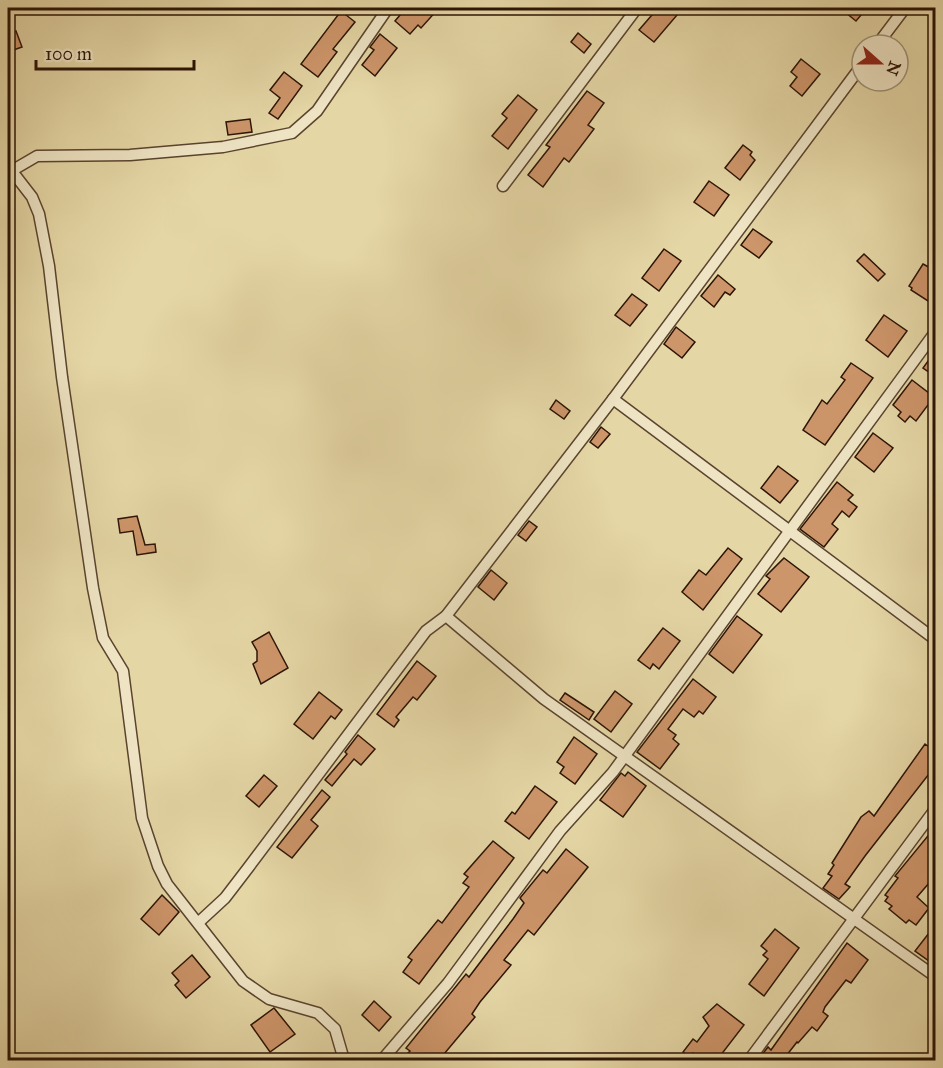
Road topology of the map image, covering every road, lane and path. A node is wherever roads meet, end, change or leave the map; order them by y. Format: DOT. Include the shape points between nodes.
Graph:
graph roads {
  1 [pos="388,8"];
  2 [pos="637,8"];
  3 [pos="905,8"];
  4 [pos="886,33"];
  5 [pos="850,81"];
  6 [pos="10,168"];
  7 [pos="504,186"];
  8 [pos="936,331"];
  9 [pos="613,399"];
  10 [pos="790,531"];
  11 [pos="446,616"];
  12 [pos="936,640"];
  13 [pos="624,755"];
  14 [pos="936,808"];
  15 [pos="855,917"];
  16 [pos="198,922"];
  17 [pos="936,977"];
  18 [pos="344,1060"];
  19 [pos="382,1060"];
  20 [pos="749,1060"];
  1 -- 6 [label="street" via="317,111 292,133 223,147 130,155 37,156"];
  2 -- 7 [label="street"];
  3 -- 4 [label="street"];
  5 -- 9 [label="street"];
  6 -- 16 [label="street" via="32,197 50,266 93,588 103,638 123,672 142,818 167,884"];
  8 -- 10 [label="street"];
  9 -- 10 [label="street"];
  9 -- 11 [label="street"];
  10 -- 12 [label="street"];
  10 -- 13 [label="street"];
  11 -- 13 [label="street" via="544,699"];
  11 -- 16 [label="street" via="426,631 225,898"];
  13 -- 15 [label="street"];
  13 -- 19 [label="street" via="532,868 448,983"];
  14 -- 15 [label="street"];
  15 -- 17 [label="street"];
  15 -- 20 [label="street"];
  16 -- 18 [label="street" via="255,991 318,1013 329,1022 339,1037"];
}
